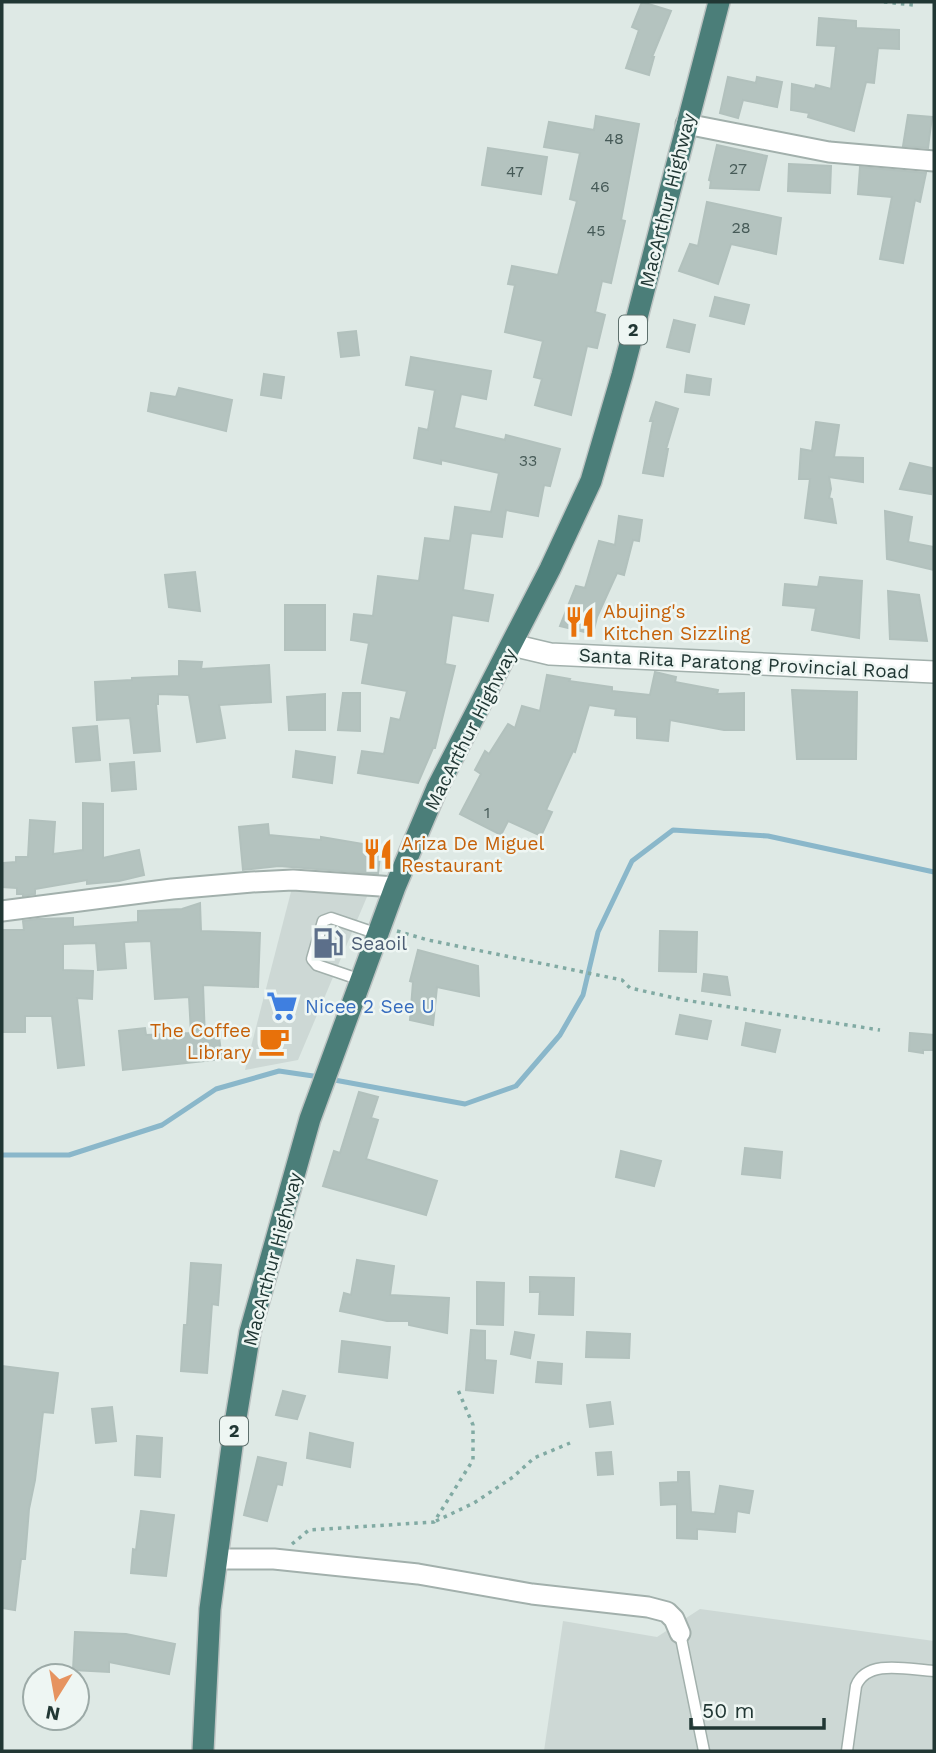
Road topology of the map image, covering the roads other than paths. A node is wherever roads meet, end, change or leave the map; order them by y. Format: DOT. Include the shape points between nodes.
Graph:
graph roads {
  1 [pos="719,2"];
  2 [pos="686,124"];
  3 [pos="934,161"];
  4 [pos="512,645"];
  5 [pos="934,672"];
  6 [pos="395,887"];
  7 [pos="2,911"];
  8 [pos="379,930"];
  9 [pos="360,980"];
  10 [pos="217,1559"];
  11 [pos="680,1633"];
  12 [pos="934,1671"];
  13 [pos="203,1751"];
  14 [pos="704,1751"];
  15 [pos="847,1751"];
  1 -- 2 [label="highway, MacArthur Highway / 2"];
  2 -- 3 [label="street" via="828,152"];
  2 -- 4 [label="highway, MacArthur Highway / 2" via="591,481"];
  4 -- 5 [label="street, Santa Rita Paratong Provincial Road" via="550,654"];
  4 -- 6 [label="highway, MacArthur Highway / 2" via="437,788"];
  6 -- 7 [label="street" via="253,882"];
  6 -- 8 [label="highway, MacArthur Highway / 2"];
  8 -- 9 [label="highway, MacArthur Highway / 2"];
  8 -- 9 [label="lane" via="331,918 323,921 312,959"];
  9 -- 10 [label="highway, MacArthur Highway / 2" via="310,1119 250,1332"];
  10 -- 11 [label="street" via="274,1559 418,1574 532,1594 648,1607 667,1612"];
  10 -- 13 [label="highway, MacArthur Highway / 2"];
  11 -- 14 [label="lane"];
  12 -- 15 [label="lane" via="872,1669 859,1678"];
}
